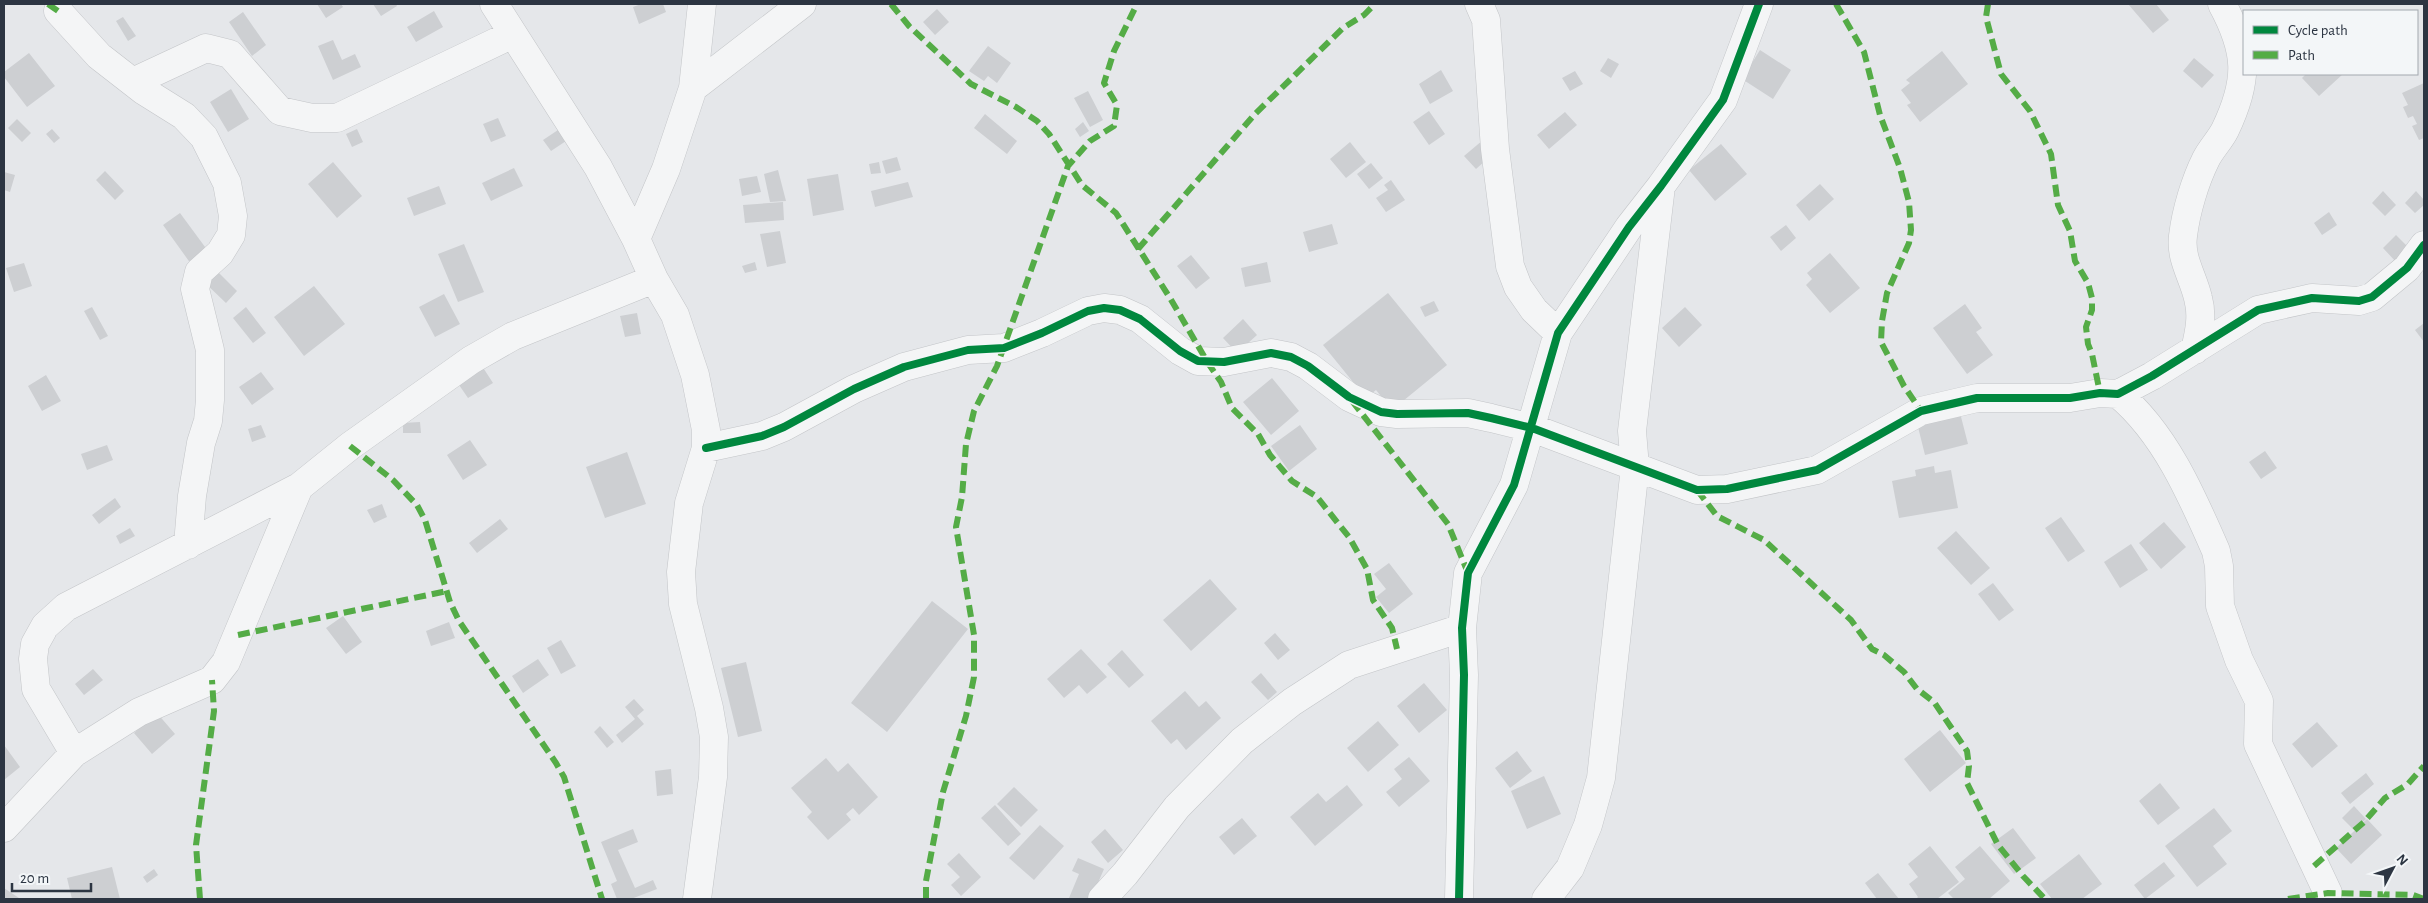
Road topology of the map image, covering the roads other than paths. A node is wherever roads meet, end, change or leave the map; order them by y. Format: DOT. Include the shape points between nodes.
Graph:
graph roads {
  1 [pos="494,4"];
  2 [pos="702,4"];
  3 [pos="802,4"];
  4 [pos="1479,4"];
  5 [pos="1759,4"];
  6 [pos="2222,4"];
  7 [pos="58,11"];
  8 [pos="513,34"];
  9 [pos="133,82"];
  10 [pos="693,88"];
  11 [pos="1661,186"];
  12 [pos="636,239"];
  13 [pos="2424,245"];
  14 [pos="654,280"];
  15 [pos="1558,333"];
  16 [pos="2195,350"];
  17 [pos="2118,394"];
  18 [pos="1532,428"];
  19 [pos="706,448"];
  20 [pos="1635,466"];
  21 [pos="299,487"];
  22 [pos="188,545"];
  23 [pos="1462,628"];
  24 [pos="74,753"];
  25 [pos="4,828"];
  26 [pos="697,899"];
  27 [pos="1102,899"];
  28 [pos="1459,899"];
  29 [pos="1546,899"];
  30 [pos="2326,899"];
  1 -- 8 [label="street"];
  2 -- 10 [label="street"];
  3 -- 10 [label="street"];
  4 -- 15 [label="street" via="1486,20 1495,149 1510,266 1518,286 1534,310"];
  5 -- 11 [label="street" via="1723,100"];
  6 -- 16 [label="street" via="2235,27 2243,57 2242,88 2224,131 2206,159 2183,236 2184,260 2201,313"];
  7 -- 9 [label="street" via="99,56"];
  8 -- 9 [label="street" via="337,118 312,118 280,111 230,54 206,48"];
  8 -- 12 [label="street" via="598,167"];
  9 -- 22 [label="street" via="184,116 204,137 227,183 233,216 231,235 220,253 199,272 196,289 210,350 210,400 192,496"];
  10 -- 12 [label="street" via="666,169"];
  11 -- 15 [label="street" via="1629,227"];
  11 -- 20 [label="street" via="1632,431"];
  12 -- 14 [label="street"];
  13 -- 16 [label="street" via="2408,268 2372,297 2359,301 2312,298 2273,305 2258,310"];
  14 -- 19 [label="street" via="675,315 695,375 706,430"];
  14 -- 21 [label="street" via="513,336 471,360 350,446"];
  15 -- 18 [label="street"];
  16 -- 17 [label="street"];
  17 -- 20 [label="street" via="2070,398 1977,398 1921,411 1817,470 1728,489 1697,490"];
  17 -- 30 [label="street" via="2136,409 2168,454 2216,551 2220,606 2239,660 2259,701 2258,744 2328,893"];
  18 -- 19 [label="street" via="1468,413 1381,412 1350,397 1291,357 1271,353 1224,362 1198,361 1140,319 1120,310 1104,308 1088,311 1004,348 968,350 904,367 854,389 784,427 762,436"];
  18 -- 20 [label="street"];
  18 -- 23 [label="street" via="1514,485 1468,574"];
  19 -- 26 [label="street" via="689,503 681,572 683,604 714,737 714,777"];
  20 -- 29 [label="street" via="1601,778 1588,825 1570,868"];
  21 -- 22 [label="street"];
  21 -- 24 [label="street" via="226,662 212,680 139,712"];
  22 -- 24 [label="street" via="66,607 45,626 35,644 36,689"];
  23 -- 27 [label="street" via="1349,665 1292,702 1242,741 1177,807"];
  23 -- 28 [label="street" via="1464,675"];
  24 -- 25 [label="street"];
}
